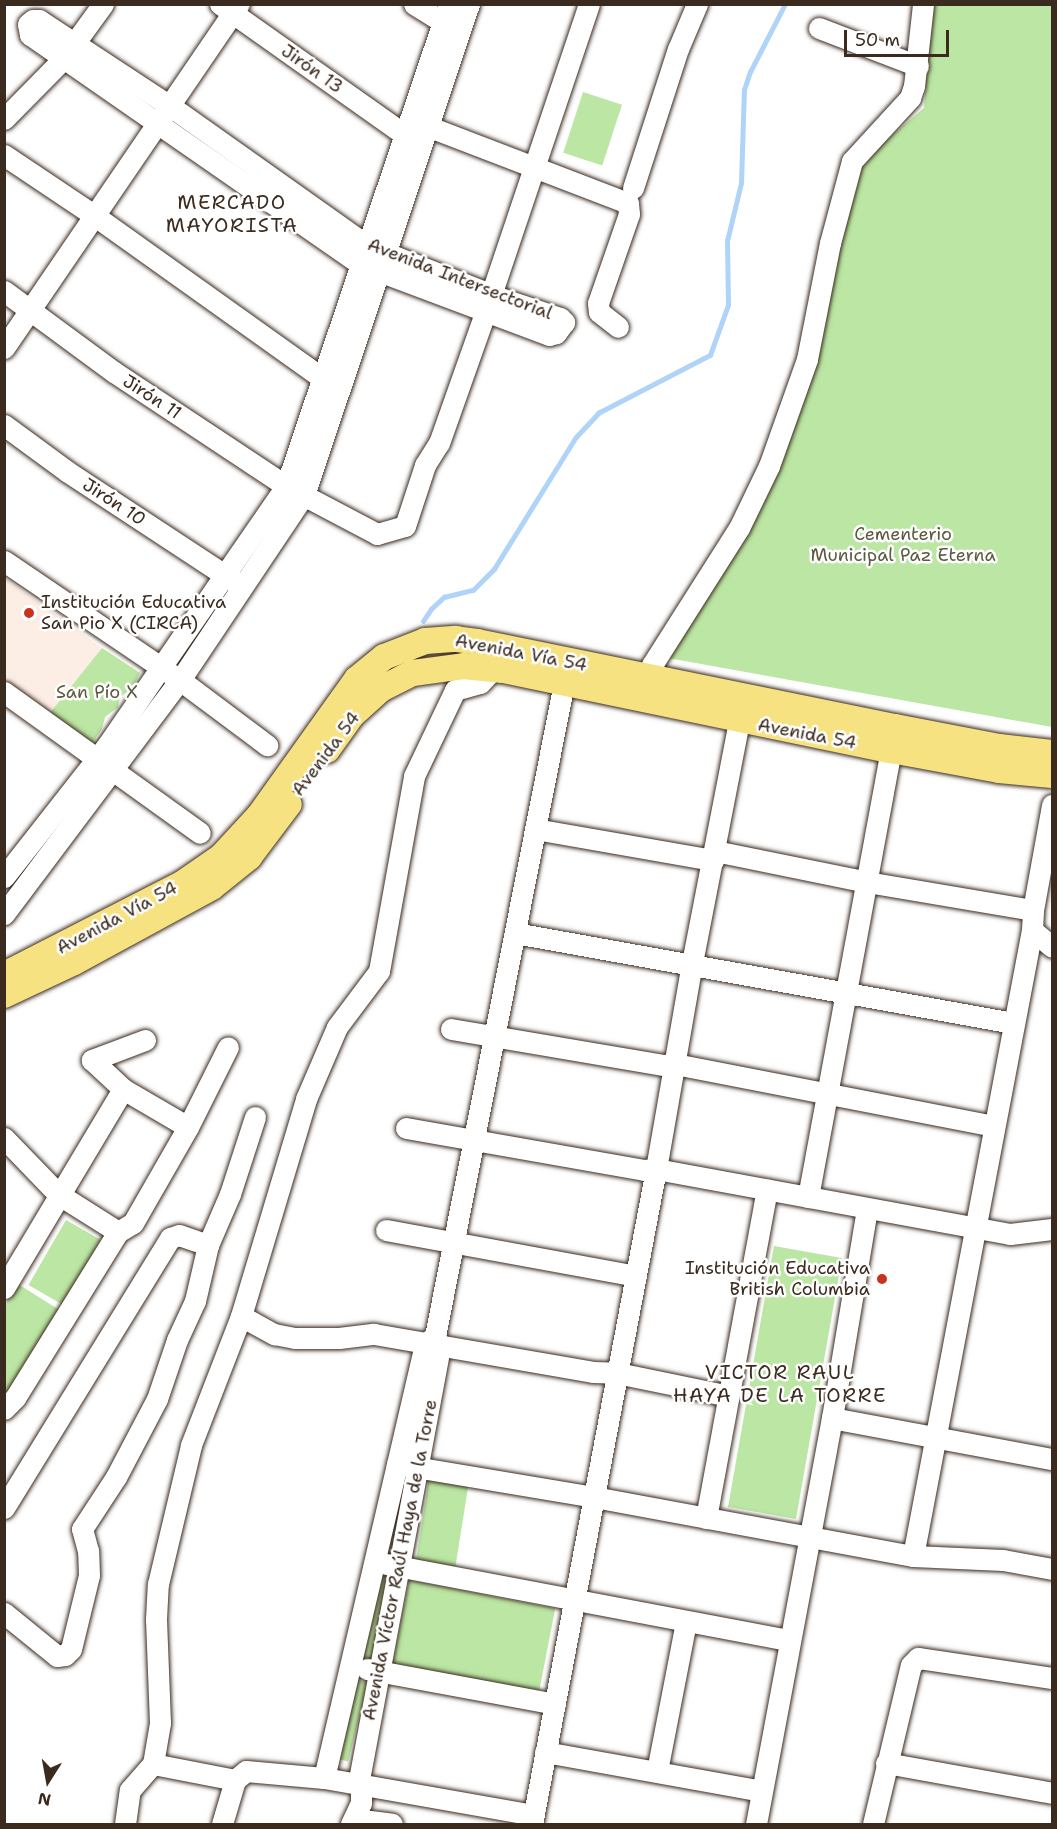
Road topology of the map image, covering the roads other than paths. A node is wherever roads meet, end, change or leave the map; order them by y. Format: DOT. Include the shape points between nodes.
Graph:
graph roads {
  1 [pos="103,4"];
  2 [pos="414,4"];
  3 [pos="469,4"];
  4 [pos="589,4"];
  5 [pos="697,4"];
  6 [pos="923,4"];
  7 [pos="231,8"];
  8 [pos="450,20"];
  9 [pos="35,27"];
  10 [pos="819,28"];
  11 [pos="69,52"];
  12 [pos="918,66"];
  13 [pos="163,114"];
  14 [pos="4,119"];
  15 [pos="427,126"];
  16 [pos="405,135"];
  17 [pos="4,155"];
  18 [pos="533,167"];
  19 [pos="633,188"];
  20 [pos="95,216"];
  21 [pos="372,259"];
  22 [pos="4,291"];
  23 [pos="487,303"];
  24 [pos="31,311"];
  25 [pos="554,327"];
  26 [pos="618,327"];
  27 [pos="4,348"];
  28 [pos="322,378"];
  29 [pos="4,425"];
  30 [pos="295,491"];
  31 [pos="4,561"];
  32 [pos="235,582"];
  33 [pos="494,668"];
  34 [pos="171,674"];
  35 [pos="648,678"];
  36 [pos="564,682"];
  37 [pos="4,692"];
  38 [pos="742,709"];
  39 [pos="267,745"];
  40 [pos="891,750"];
  41 [pos="1053,753"];
  42 [pos="106,764"];
  43 [pos="1053,775"];
  44 [pos="1053,805"];
  45 [pos="535,830"];
  46 [pos="200,833"];
  47 [pos="714,856"];
  48 [pos="8,867"];
  49 [pos="33,879"];
  50 [pos="867,882"];
  51 [pos="4,914"];
  52 [pos="1032,920"];
  53 [pos="515,933"];
  54 [pos="1053,946"];
  55 [pos="692,963"];
  56 [pos="4,975"];
  57 [pos="846,993"];
  58 [pos="4,995"];
  59 [pos="1013,1023"];
  60 [pos="451,1029"];
  61 [pos="496,1036"];
  62 [pos="145,1040"];
  63 [pos="228,1047"];
  64 [pos="675,1064"];
  65 [pos="123,1089"];
  66 [pos="826,1094"];
  67 [pos="255,1116"];
  68 [pos="994,1126"];
  69 [pos="188,1127"];
  70 [pos="406,1128"];
  71 [pos="4,1138"];
  72 [pos="476,1140"];
  73 [pos="656,1169"];
  74 [pos="766,1190"];
  75 [pos="58,1194"];
  76 [pos="808,1197"];
  77 [pos="867,1209"];
  78 [pos="976,1228"];
  79 [pos="1052,1229"];
  80 [pos="386,1230"];
  81 [pos="118,1232"];
  82 [pos="453,1244"];
  83 [pos="208,1245"];
  84 [pos="636,1276"];
  85 [pos="4,1288"];
  86 [pos="241,1316"];
  87 [pos="433,1343"];
  88 [pos="617,1373"];
  89 [pos="729,1396"];
  90 [pos="4,1409"];
  91 [pos="832,1418"];
  92 [pos="936,1436"];
  93 [pos="1053,1459"];
  94 [pos="407,1465"];
  95 [pos="594,1497"];
  96 [pos="4,1508"];
  97 [pos="706,1518"];
  98 [pos="809,1536"];
  99 [pos="913,1556"];
  100 [pos="374,1561"];
  101 [pos="399,1567"];
  102 [pos="1053,1569"];
  103 [pos="575,1601"];
  104 [pos="4,1613"];
  105 [pos="686,1622"];
  106 [pos="789,1640"];
  107 [pos="350,1666"];
  108 [pos="378,1671"];
  109 [pos="1053,1678"];
  110 [pos="555,1704"];
  111 [pos="545,1752"];
  112 [pos="886,1763"];
  113 [pos="153,1764"];
  114 [pos="657,1771"];
  115 [pos="324,1778"];
  116 [pos="235,1780"];
  117 [pos="358,1785"];
  118 [pos="762,1791"];
  119 [pos="1053,1793"];
  120 [pos="533,1820"];
  121 [pos="352,1822"];
  122 [pos="125,1824"];
  123 [pos="222,1824"];
  124 [pos="392,1824"];
  125 [pos="756,1824"];
  126 [pos="873,1824"];
  1 -- 11 [label="street"];
  2 -- 8 [label="street"];
  3 -- 8 [label="street"];
  4 -- 18 [label="street"];
  5 -- 19 [label="street" via="678,49"];
  6 -- 12 [label="street"];
  7 -- 13 [label="street"];
  7 -- 16 [label="street, Jirón 13"];
  8 -- 15 [label="street"];
  8 -- 16 [label="street"];
  9 -- 11 [label="street, Avenida Intersectorial"];
  10 -- 12 [label="street"];
  11 -- 13 [label="street, Avenida Intersectorial"];
  11 -- 14 [label="street"];
  12 -- 35 [label="street" via="910,98 852,161 830,243 807,359 769,466 739,528 652,665"];
  13 -- 20 [label="street"];
  13 -- 21 [label="street, Avenida Intersectorial"];
  15 -- 18 [label="street"];
  15 -- 21 [label="street"];
  16 -- 21 [label="street"];
  17 -- 20 [label="street"];
  18 -- 23 [label="street"];
  18 -- 26 [label="street" via="628,203 629,214 598,303 599,312"];
  20 -- 24 [label="street"];
  20 -- 28 [label="street"];
  21 -- 23 [label="street, Avenida Intersectorial"];
  21 -- 28 [label="street"];
  21 -- 30 [label="street"];
  22 -- 24 [label="street, Jirón 11"];
  23 -- 25 [label="street, Avenida Intersectorial"];
  23 -- 30 [label="street, Jirón 11" via="439,443 424,465 405,526 377,534"];
  24 -- 27 [label="street"];
  24 -- 30 [label="street, Jirón 11" via="114,372"];
  28 -- 30 [label="street"];
  29 -- 32 [label="street, Jirón 10"];
  30 -- 32 [label="street"];
  31 -- 34 [label="street"];
  32 -- 34 [label="street"];
  33 -- 36 [label="main road, Avenida 54"];
  33 -- 58 [label="main road, Avenida 54" via="429,670 399,678 381,689 352,715 261,842 234,870 194,898"];
  33 -- 86 [label="street" via="480,683 455,690 414,776 379,971 337,1027 306,1099"];
  34 -- 39 [label="street"];
  34 -- 42 [label="street"];
  35 -- 38 [label="main road, Avenida Vía 54"];
  35 -- 56 [label="main road, Avenida Vía 54" via="456,639 425,641 398,649 357,679 259,816 222,857 182,884"];
  36 -- 38 [label="main road, Avenida 54"];
  36 -- 45 [label="street, Avenida Víctor Raúl Haya de la Torre"];
  37 -- 42 [label="street"];
  38 -- 40 [label="main road, Avenida 54"];
  38 -- 41 [label="main road, Avenida Vía 54"];
  38 -- 47 [label="street"];
  40 -- 43 [label="main road, Avenida 54" via="999,770"];
  40 -- 50 [label="street"];
  42 -- 46 [label="street"];
  42 -- 48 [label="street"];
  42 -- 49 [label="street"];
  44 -- 52 [label="street"];
  45 -- 47 [label="street"];
  45 -- 53 [label="street, Avenida Víctor Raúl Haya de la Torre"];
  47 -- 50 [label="street"];
  47 -- 55 [label="street"];
  48 -- 49 [label="street"];
  49 -- 51 [label="street"];
  50 -- 52 [label="street"];
  50 -- 57 [label="street"];
  52 -- 54 [label="street"];
  52 -- 59 [label="street"];
  53 -- 55 [label="street"];
  53 -- 61 [label="street, Avenida Víctor Raúl Haya de la Torre"];
  55 -- 57 [label="street"];
  55 -- 64 [label="street"];
  57 -- 59 [label="street"];
  57 -- 66 [label="street"];
  59 -- 68 [label="street"];
  60 -- 61 [label="street"];
  61 -- 64 [label="street"];
  61 -- 72 [label="street, Avenida Víctor Raúl Haya de la Torre"];
  62 -- 65 [label="street" via="92,1060"];
  63 -- 69 [label="street"];
  64 -- 66 [label="street"];
  64 -- 73 [label="street"];
  65 -- 69 [label="street"];
  65 -- 75 [label="street" via="68,1185"];
  66 -- 68 [label="street"];
  66 -- 76 [label="street"];
  67 -- 83 [label="street" via="230,1194"];
  68 -- 78 [label="street"];
  69 -- 81 [label="street" via="133,1223"];
  70 -- 72 [label="street"];
  71 -- 75 [label="street"];
  72 -- 73 [label="street"];
  72 -- 82 [label="street, Avenida Víctor Raúl Haya de la Torre"];
  73 -- 74 [label="street"];
  73 -- 84 [label="street"];
  74 -- 76 [label="street"];
  74 -- 89 [label="street"];
  75 -- 81 [label="street"];
  75 -- 85 [label="street"];
  76 -- 77 [label="street"];
  77 -- 78 [label="street"];
  77 -- 91 [label="street"];
  78 -- 79 [label="street" via="1010,1234"];
  78 -- 92 [label="street"];
  80 -- 82 [label="street"];
  81 -- 90 [label="street" via="15,1398"];
  82 -- 84 [label="street"];
  82 -- 87 [label="street, Avenida Víctor Raúl Haya de la Torre"];
  83 -- 96 [label="street" via="179,1234 170,1238"];
  83 -- 104 [label="street" via="195,1301 157,1399 116,1477 82,1529 89,1575 71,1649 57,1656"];
  84 -- 88 [label="street"];
  86 -- 87 [label="street" via="274,1334 295,1338 374,1334"];
  86 -- 113 [label="street" via="191,1445 158,1584 160,1723"];
  87 -- 88 [label="street"];
  87 -- 94 [label="street, Avenida Víctor Raúl Haya de la Torre"];
  88 -- 89 [label="street"];
  88 -- 95 [label="street"];
  89 -- 97 [label="street"];
  91 -- 92 [label="street"];
  91 -- 98 [label="street"];
  92 -- 93 [label="street"];
  92 -- 99 [label="street"];
  94 -- 95 [label="street"];
  94 -- 100 [label="street, Avenida Víctor Raúl Haya de la Torre"];
  94 -- 101 [label="street, Avenida Víctor Raúl Haya de la Torre"];
  95 -- 97 [label="street"];
  95 -- 103 [label="street"];
  97 -- 98 [label="street"];
  98 -- 99 [label="street"];
  98 -- 106 [label="street"];
  99 -- 102 [label="street" via="1003,1560"];
  100 -- 101 [label="street"];
  100 -- 107 [label="street, Avenida Víctor Raúl Haya de la Torre"];
  101 -- 103 [label="street"];
  101 -- 108 [label="street, Avenida Víctor Raúl Haya de la Torre"];
  103 -- 105 [label="street"];
  103 -- 110 [label="street"];
  105 -- 106 [label="street"];
  105 -- 114 [label="street"];
  106 -- 118 [label="street"];
  107 -- 108 [label="street"];
  107 -- 115 [label="street, Avenida Víctor Raúl Haya de la Torre"];
  108 -- 110 [label="street"];
  108 -- 117 [label="street, Avenida Víctor Raúl Haya de la Torre"];
  109 -- 112 [label="street" via="918,1658 911,1665"];
  110 -- 111 [label="street"];
  111 -- 114 [label="street"];
  111 -- 120 [label="street"];
  112 -- 119 [label="street"];
  112 -- 126 [label="street"];
  113 -- 116 [label="street"];
  113 -- 122 [label="street" via="130,1790"];
  114 -- 118 [label="street"];
  115 -- 116 [label="street" via="246,1771"];
  115 -- 117 [label="street"];
  116 -- 123 [label="street"];
  117 -- 120 [label="street"];
  117 -- 121 [label="street, Avenida Víctor Raúl Haya de la Torre" via="361,1803"];
  118 -- 125 [label="street"];
  121 -- 124 [label="street"];
}
